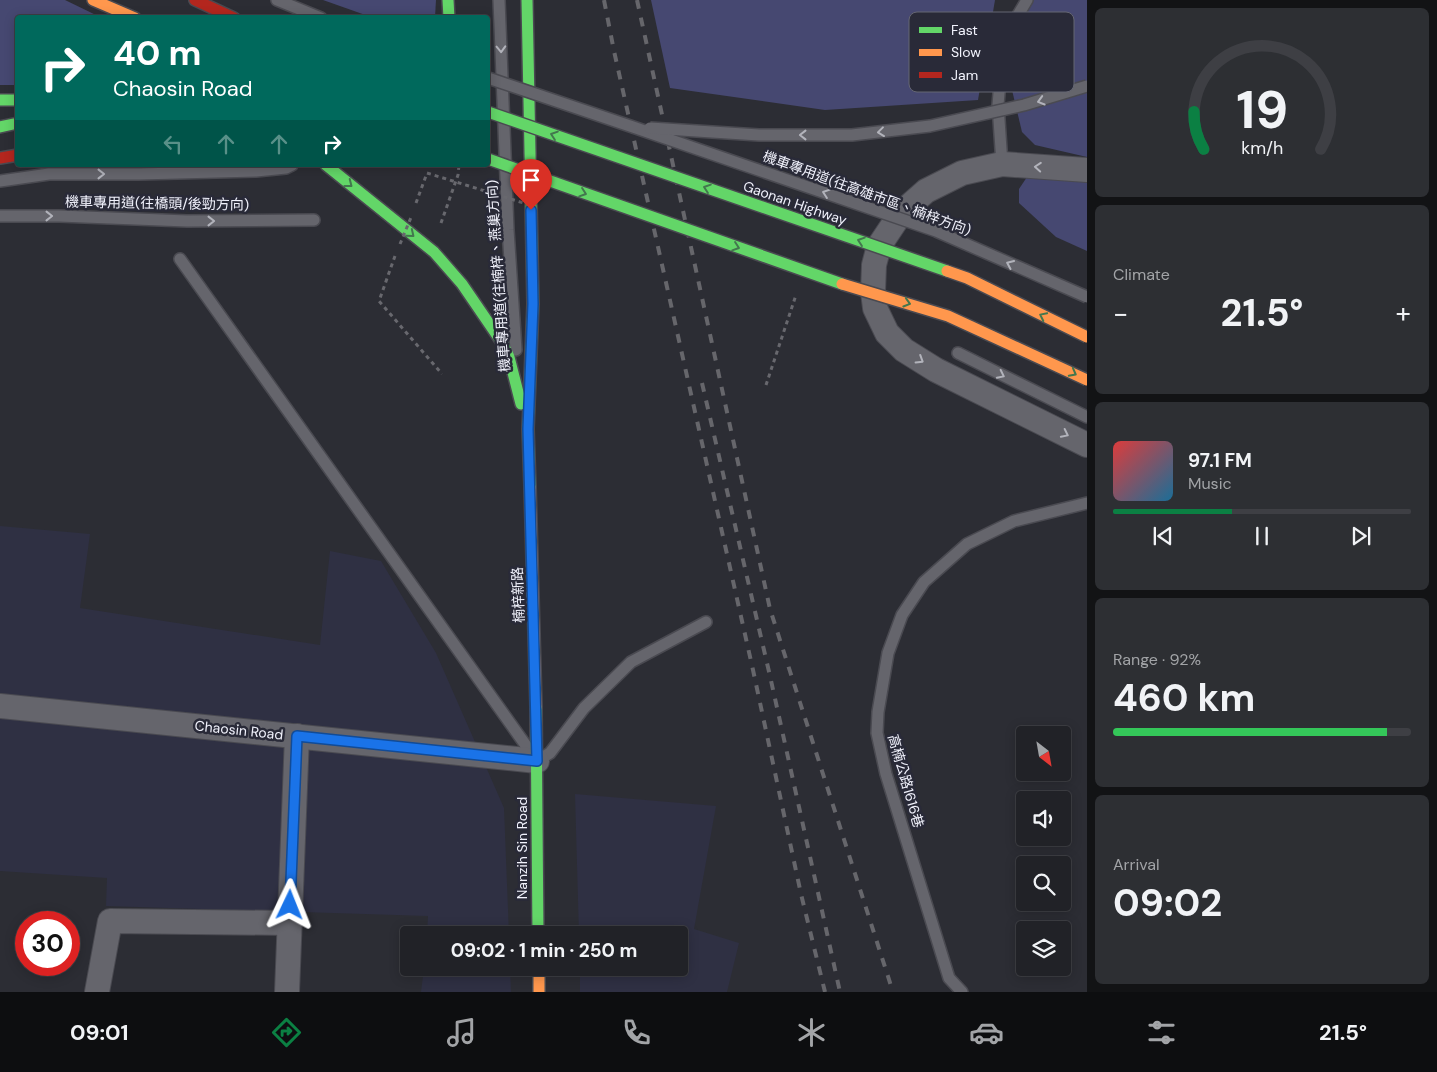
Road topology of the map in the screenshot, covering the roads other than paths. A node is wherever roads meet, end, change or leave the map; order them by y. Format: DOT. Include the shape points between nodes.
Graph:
graph roads {
  1 [pos="195,0"];
  2 [pos="277,0"];
  3 [pos="448,0"];
  4 [pos="499,0"];
  5 [pos="527,0"];
  6 [pos="1027,0"];
  7 [pos="96,1"];
  8 [pos="1020,12"];
  9 [pos="128,15"];
  10 [pos="228,15"];
  11 [pos="314,15"];
  12 [pos="448,15"];
  13 [pos="490,79"];
  14 [pos="1087,86"];
  15 [pos="1074,91"];
  16 [pos="999,92"];
  17 [pos="1070,92"];
  18 [pos="0,100"];
  19 [pos="15,100"];
  20 [pos="490,113"];
  21 [pos="15,124"];
  22 [pos="633,126"];
  23 [pos="0,127"];
  24 [pos="15,156"];
  25 [pos="0,158"];
  26 [pos="490,160"];
  27 [pos="1002,164"];
  28 [pos="288,167"];
  29 [pos="328,167"];
  30 [pos="1087,170"];
  31 [pos="0,181"];
  32 [pos="0,216"];
  33 [pos="314,220"];
  34 [pos="180,260"];
  35 [pos="1087,297"];
  36 [pos="1087,337"];
  37 [pos="958,353"];
  38 [pos="1087,380"];
  39 [pos="1087,417"];
  40 [pos="528,429"];
  41 [pos="1087,445"];
  42 [pos="1087,503"];
  43 [pos="706,622"];
  44 [pos="0,706"];
  45 [pos="297,736"];
  46 [pos="537,761"];
  47 [pos="289,923"];
  48 [pos="538,926"];
  49 [pos="538,976"];
  50 [pos="97,992"];
  51 [pos="287,992"];
  52 [pos="539,992"];
  53 [pos="962,992"];
  1 -- 10 [label="main road"];
  2 -- 11 [label="lane"];
  3 -- 12 [label="main road"];
  4 -- 40 [label="lane, 機車專用道(往楠梓、燕巢方向), one-way" via="515,343"];
  5 -- 40 [label="main road" via="533,304"];
  6 -- 8 [label="lane"];
  7 -- 9 [label="main road"];
  13 -- 22 [label="lane, 機車專用道(往高雄市區、楠梓方向), bridge"];
  14 -- 15 [label="lane, 機車專用道(往高雄市區、楠梓方向), one-way, bridge"];
  16 -- 27 [label="lane"];
  17 -- 22 [label="lane, 機車專用道(往高雄市區、楠梓方向), one-way, bridge" via="930,126 852,135 759,135"];
  18 -- 19 [label="main road"];
  36 -- 20 [label="main road, Gaonan Highway, one-way, bridge" via="967,278"];
  21 -- 23 [label="main road"];
  35 -- 22 [label="lane, 機車專用道(往高雄市區、楠梓方向), one-way, bridge" via="936,231"];
  24 -- 25 [label="main road"];
  26 -- 38 [label="main road, one-way, bridge" via="836,282 948,316"];
  30 -- 27 [label="street, one-way"];
  27 -- 41 [label="street, one-way" via="962,173 926,191 901,213 879,246 874,265 875,308 887,333 904,350 936,370"];
  31 -- 28 [label="lane, one-way" via="48,174 256,171"];
  29 -- 40 [label="main road, one-way" via="434,252 462,284 509,357"];
  32 -- 33 [label="lane, 機車專用道(往橋頭/後勁方向), one-way" via="187,221"];
  34 -- 46 [label="lane"];
  37 -- 39 [label="lane, one-way"];
  40 -- 46 [label="main road, 楠梓新路"];
  42 -- 53 [label="lane, 高楠公路1616巷" via="1014,521 967,544 924,582 902,616 888,653 877,733 886,774 949,978"];
  43 -- 46 [label="lane" via="631,662 584,708 550,753"];
  44 -- 45 [label="street, Chaosin Road"];
  45 -- 46 [label="street, Chaosin Road"];
  45 -- 47 [label="street"];
  46 -- 48 [label="main road, Nanzih Sin Road"];
  47 -- 50 [label="street" via="110,921"];
  47 -- 51 [label="street"];
  49 -- 52 [label="main road"];
}
